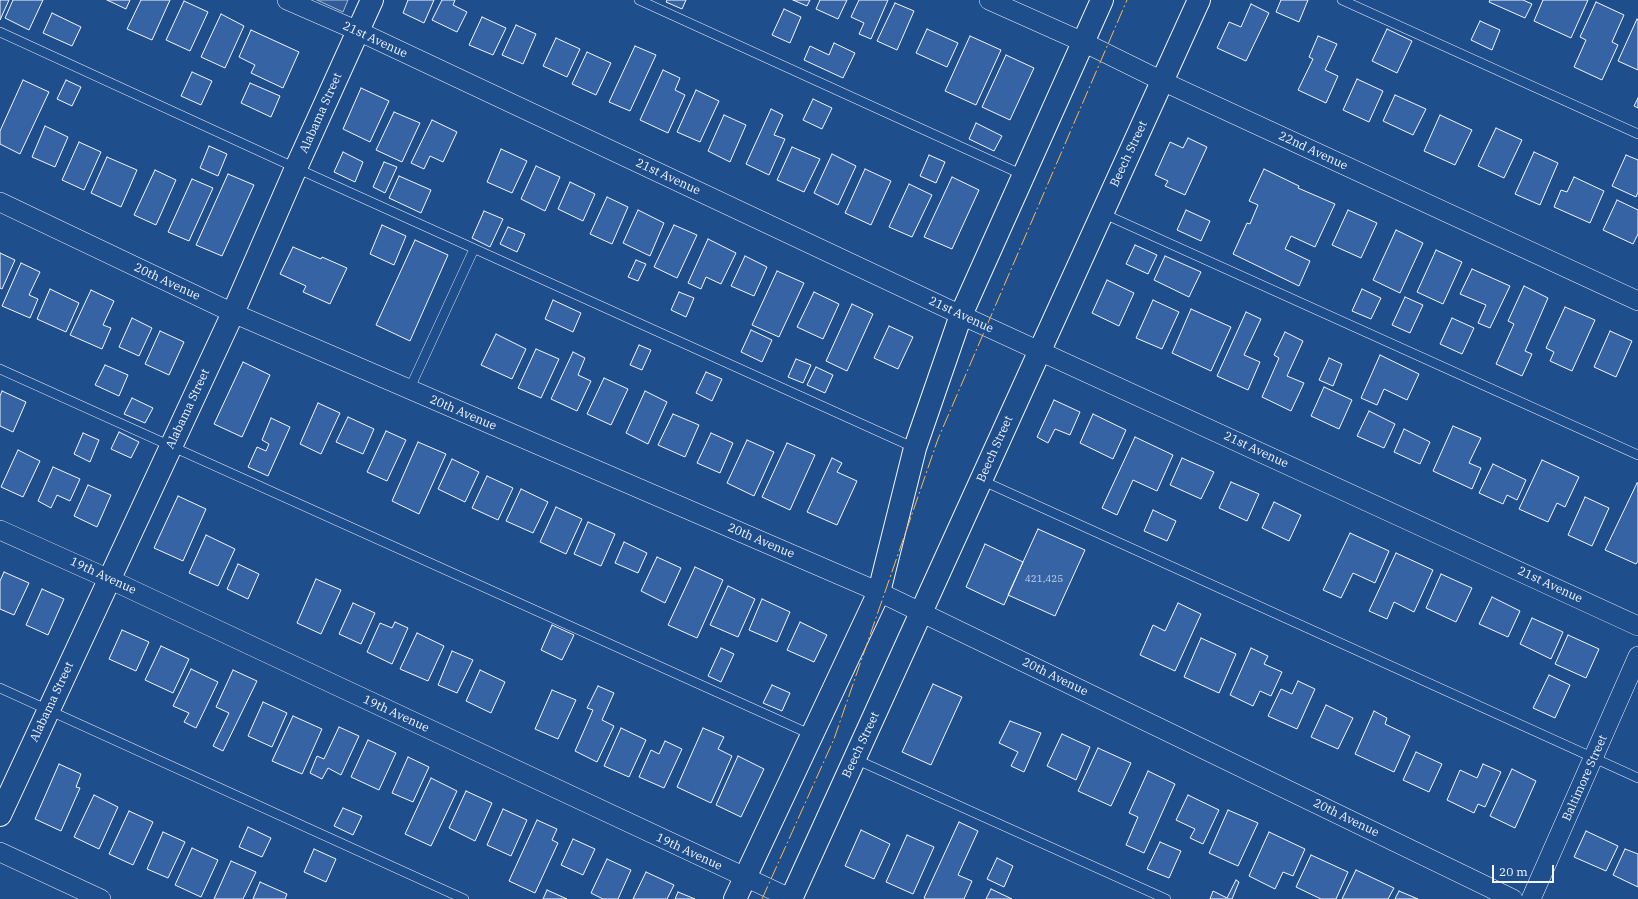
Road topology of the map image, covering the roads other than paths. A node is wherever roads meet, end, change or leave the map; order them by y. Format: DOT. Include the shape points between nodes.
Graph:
graph roads {
  1 [pos="286,0"];
  2 [pos="372,0"];
  3 [pos="639,0"];
  4 [pos="989,0"];
  5 [pos="1102,0"];
  6 [pos="1199,0"];
  7 [pos="1342,0"];
  8 [pos="358,31"];
  9 [pos="0,32"];
  10 [pos="1083,42"];
  11 [pos="1162,81"];
  12 [pos="1638,134"];
  13 [pos="296,168"];
  14 [pos="1023,175"];
  15 [pos="0,202"];
  16 [pos="1102,213"];
  17 [pos="474,249"];
  18 [pos="1638,301"];
  19 [pos="233,313"];
  20 [pos="961,315"];
  21 [pos="1039,350"];
  22 [pos="0,369"];
  23 [pos="409,390"];
  24 [pos="171,447"];
  25 [pos="915,448"];
  26 [pos="1638,455"];
  27 [pos="981,480"];
  28 [pos="0,530"];
  29 [pos="109,579"];
  30 [pos="879,592"];
  31 [pos="922,613"];
  32 [pos="1638,626"];
  33 [pos="1638,656"];
  34 [pos="0,688"];
  35 [pos="48,709"];
  36 [pos="812,735"];
  37 [pos="1594,758"];
  38 [pos="855,759"];
  39 [pos="1638,778"];
  40 [pos="0,815"];
  41 [pos="0,852"];
  42 [pos="745,878"];
  43 [pos="101,899"];
  44 [pos="464,899"];
  45 [pos="735,899"];
  46 [pos="791,899"];
  47 [pos="1166,899"];
  48 [pos="1513,899"];
  49 [pos="1531,899"];
  1 -- 8 [label="street, 21st Avenue"];
  2 -- 8 [label="street, Alabama Street"];
  3 -- 14 [label="lane"];
  4 -- 10 [label="street, 22nd Avenue"];
  5 -- 10 [label="street"];
  6 -- 11 [label="street, Beech Street"];
  7 -- 12 [label="lane"];
  8 -- 13 [label="street, Alabama Street"];
  8 -- 20 [label="street, 21st Avenue"];
  9 -- 13 [label="lane"];
  10 -- 11 [label="street, 22nd Avenue"];
  10 -- 14 [label="street"];
  11 -- 16 [label="street, Beech Street"];
  11 -- 18 [label="street, 22nd Avenue"];
  13 -- 17 [label="lane"];
  13 -- 19 [label="street, Alabama Street"];
  14 -- 20 [label="street"];
  15 -- 19 [label="street, 20th Avenue"];
  16 -- 21 [label="street, Beech Street"];
  16 -- 26 [label="lane"];
  17 -- 23 [label="lane"];
  17 -- 25 [label="lane"];
  19 -- 23 [label="street, 20th Avenue"];
  19 -- 24 [label="street, Alabama Street"];
  20 -- 21 [label="street, 21st Avenue"];
  20 -- 25 [label="street"];
  21 -- 27 [label="street, Beech Street"];
  21 -- 32 [label="street, 21st Avenue"];
  22 -- 24 [label="lane"];
  23 -- 30 [label="street, 20th Avenue"];
  24 -- 29 [label="street, Alabama Street"];
  24 -- 36 [label="lane"];
  25 -- 30 [label="street"];
  27 -- 31 [label="street, Beech Street"];
  27 -- 37 [label="lane"];
  28 -- 29 [label="street, 19th Avenue"];
  29 -- 35 [label="street, Alabama Street"];
  29 -- 42 [label="street, 19th Avenue"];
  30 -- 31 [label="street, 20th Avenue"];
  30 -- 36 [label="street"];
  31 -- 38 [label="street, Beech Street"];
  31 -- 48 [label="street, 20th Avenue"];
  33 -- 37 [label="street, Baltimore Street"];
  34 -- 35 [label="lane"];
  35 -- 40 [label="street, Alabama Street"];
  35 -- 44 [label="lane"];
  36 -- 42 [label="street"];
  37 -- 39 [label="lane"];
  37 -- 49 [label="street, Baltimore Street"];
  38 -- 46 [label="street, Beech Street"];
  38 -- 47 [label="lane"];
  41 -- 43 [label="street"];
  42 -- 45 [label="street"];
  42 -- 46 [label="street, 19th Avenue"];
}
